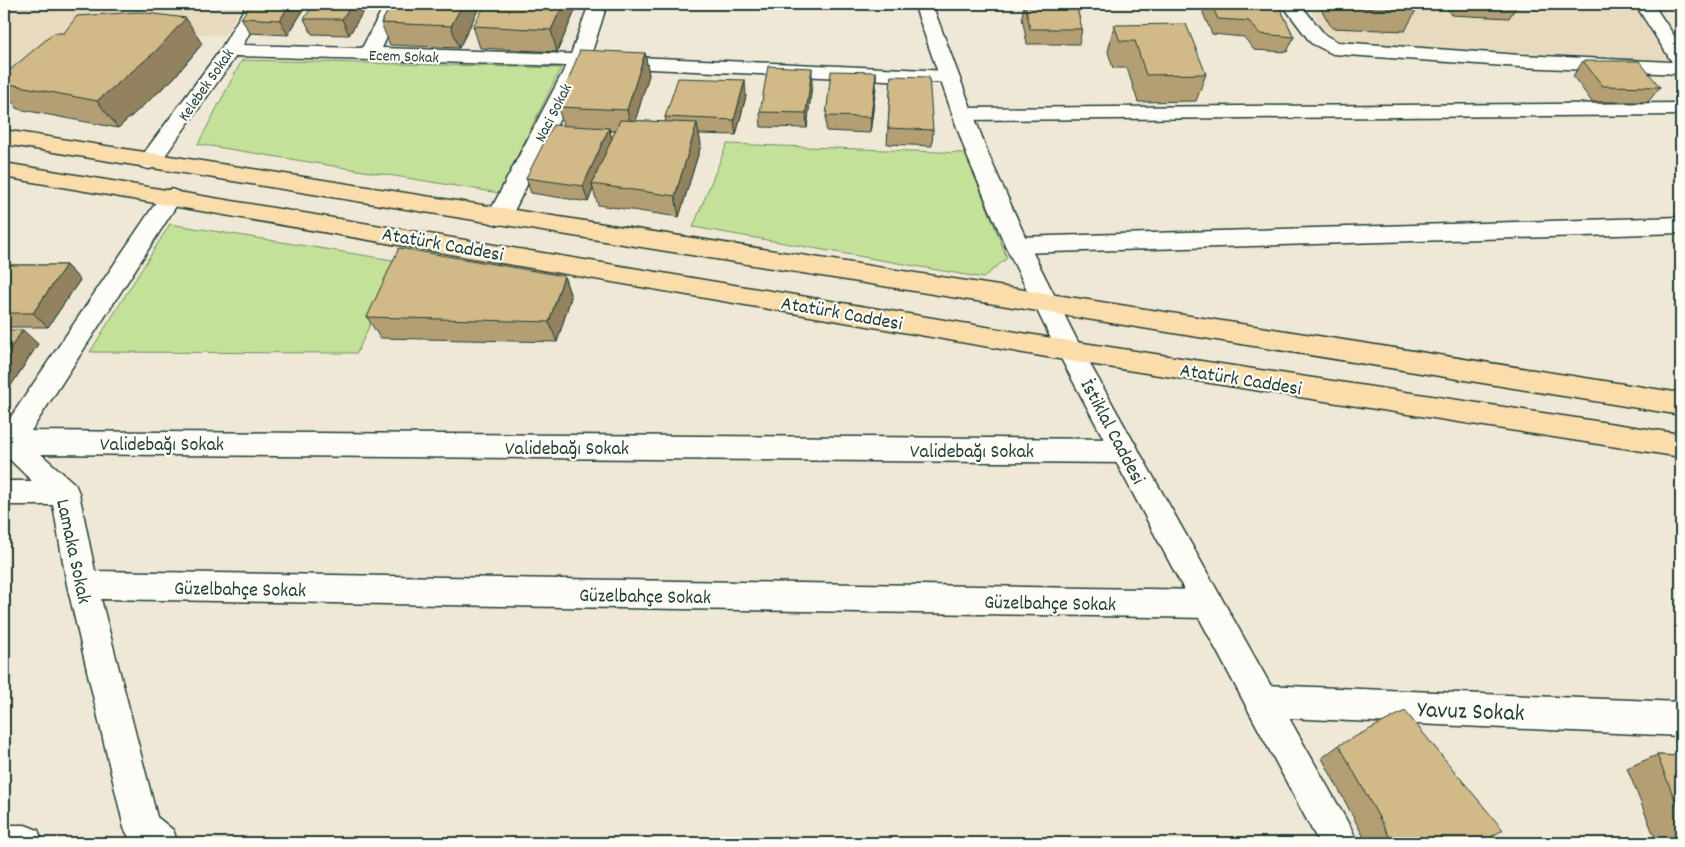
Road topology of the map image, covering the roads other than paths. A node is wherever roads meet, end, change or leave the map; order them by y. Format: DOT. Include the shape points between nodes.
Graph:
graph roads {
  1 [pos="256,4"];
  2 [pos="394,4"];
  3 [pos="598,4"];
  4 [pos="923,4"];
  5 [pos="1286,4"];
  6 [pos="1644,4"];
  7 [pos="230,50"];
  8 [pos="369,54"];
  9 [pos="579,60"];
  10 [pos="1681,62"];
  11 [pos="1681,68"];
  12 [pos="949,77"];
  13 [pos="1681,109"];
  14 [pos="962,114"];
  15 [pos="4,137"];
  16 [pos="149,162"];
  17 [pos="4,170"];
  18 [pos="171,197"];
  19 [pos="499,217"];
  20 [pos="1681,225"];
  21 [pos="1017,245"];
  22 [pos="1049,304"];
  23 [pos="1070,351"];
  24 [pos="1681,404"];
  25 [pos="9,442"];
  26 [pos="1681,446"];
  27 [pos="1125,452"];
  28 [pos="4,492"];
  29 [pos="65,493"];
  30 [pos="82,585"];
  31 [pos="1207,604"];
  32 [pos="1262,701"];
  33 [pos="1681,719"];
  34 [pos="4,843"];
  35 [pos="24,843"];
  36 [pos="160,843"];
  37 [pos="1339,843"];
  1 -- 7 [label="street, Kelebek Sokak"];
  2 -- 8 [label="street"];
  3 -- 9 [label="street, Naci Sokak"];
  4 -- 12 [label="street, İstiklal Caddesi"];
  5 -- 11 [label="street" via="1318,39 1332,48"];
  6 -- 10 [label="street"];
  7 -- 8 [label="street, Ecem Sokak"];
  7 -- 16 [label="street, Kelebek Sokak"];
  8 -- 9 [label="street, Ecem Sokak"];
  9 -- 12 [label="street, Ecem Sokak"];
  9 -- 19 [label="street, Naci Sokak"];
  12 -- 14 [label="street, İstiklal Caddesi"];
  13 -- 14 [label="street"];
  14 -- 21 [label="street, İstiklal Caddesi"];
  15 -- 16 [label="main road"];
  16 -- 19 [label="main road"];
  17 -- 18 [label="main road, Atatürk Caddesi"];
  18 -- 23 [label="main road, Atatürk Caddesi"];
  18 -- 25 [label="street"];
  19 -- 22 [label="main road"];
  20 -- 21 [label="street"];
  21 -- 22 [label="street, İstiklal Caddesi"];
  22 -- 23 [label="street, İstiklal Caddesi"];
  22 -- 24 [label="main road"];
  23 -- 26 [label="main road, Atatürk Caddesi"];
  23 -- 27 [label="street, İstiklal Caddesi"];
  25 -- 27 [label="street, Validebağı Sokak"];
  25 -- 29 [label="street, Lamaka Sokak"];
  27 -- 31 [label="street, İstiklal Caddesi"];
  28 -- 29 [label="street"];
  29 -- 30 [label="street, Lamaka Sokak"];
  30 -- 31 [label="street, Güzelbahçe Sokak"];
  30 -- 36 [label="street, Lamaka Sokak" via="142,828"];
  31 -- 32 [label="street, İstiklal Caddesi"];
  32 -- 33 [label="street, Yavuz Sokak"];
  32 -- 37 [label="street, İstiklal Caddesi"];
  34 -- 35 [label="street"];
}
